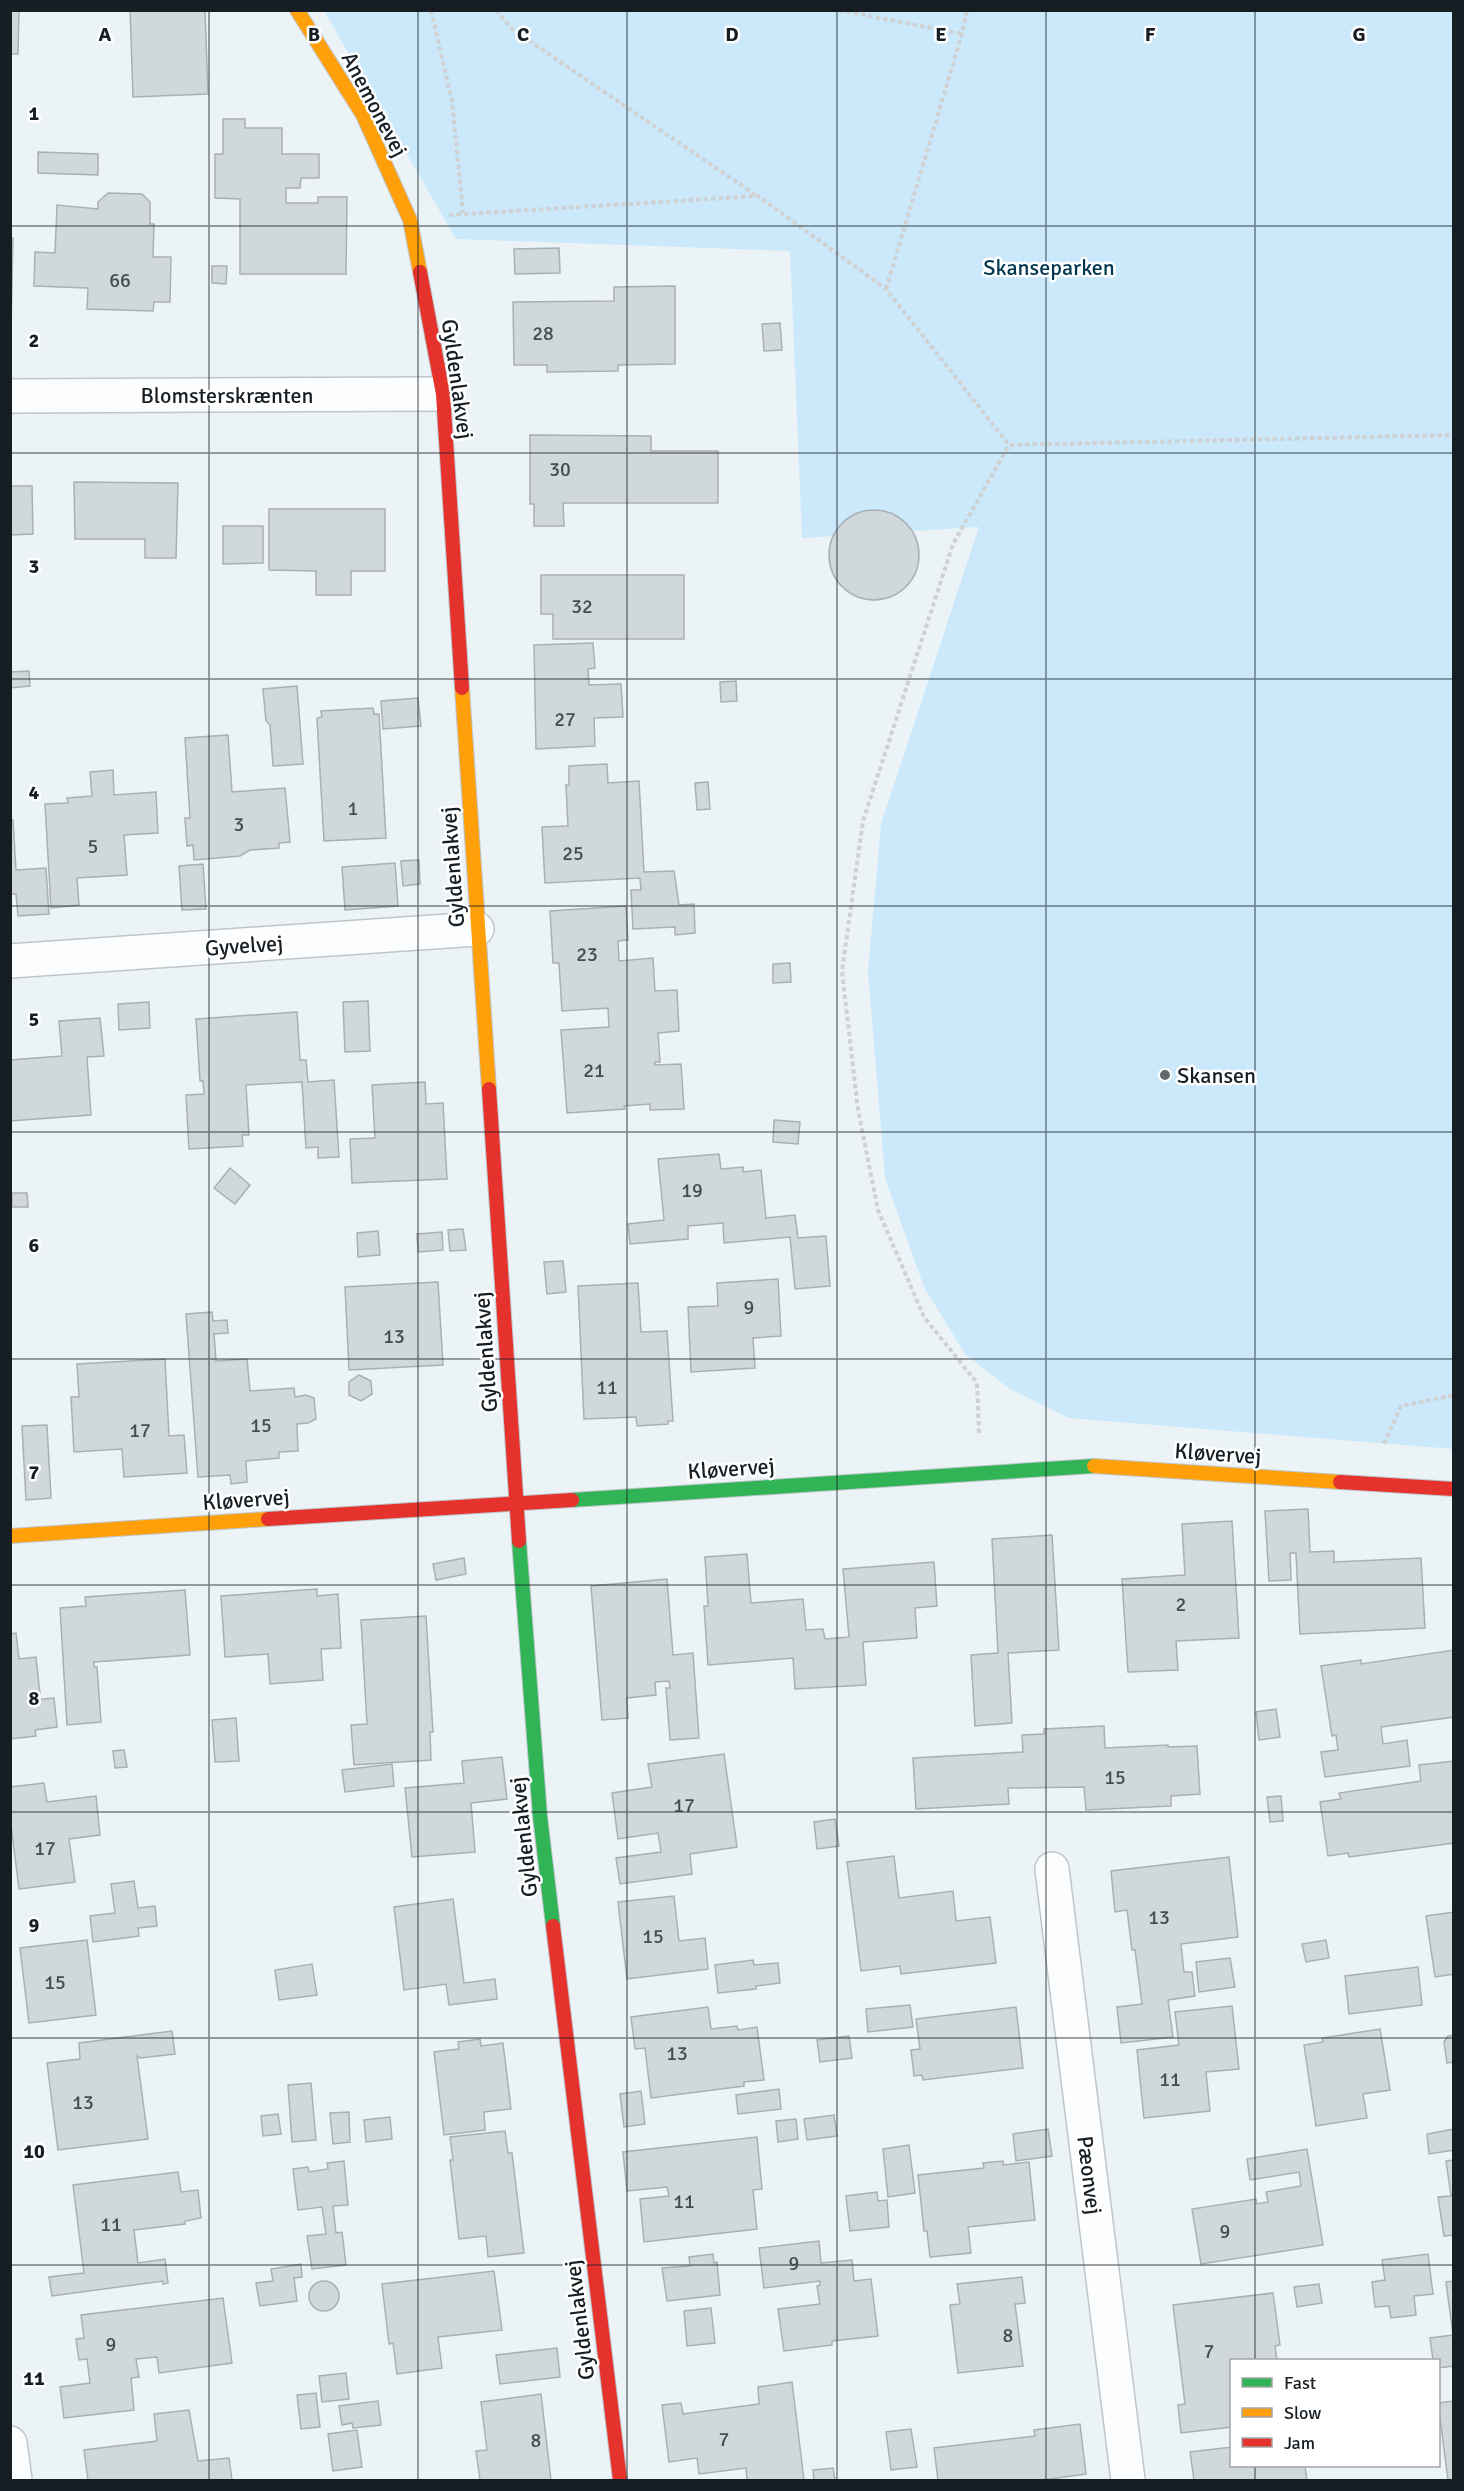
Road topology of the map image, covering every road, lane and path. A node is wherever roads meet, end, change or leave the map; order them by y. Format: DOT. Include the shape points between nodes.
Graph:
graph roads {
  1 [pos="297,10"];
  2 [pos="431,10"];
  3 [pos="496,10"];
  4 [pos="839,10"];
  5 [pos="967,10"];
  6 [pos="962,34"];
  7 [pos="758,196"];
  8 [pos="463,213"];
  9 [pos="410,220"];
  10 [pos="886,289"];
  11 [pos="443,393"];
  12 [pos="10,396"];
  13 [pos="1454,435"];
  14 [pos="1009,446"];
  15 [pos="477,929"];
  16 [pos="10,961"];
  17 [pos="1454,1395"];
  18 [pos="980,1473"];
  19 [pos="1367,1483"];
  20 [pos="1454,1489"];
  21 [pos="516,1503"];
  22 [pos="10,1536"];
  23 [pos="1052,1869"];
  24 [pos="10,2443"];
  25 [pos="15,2481"];
  26 [pos="620,2481"];
  27 [pos="1128,2481"];
  1 -- 9 [label="street, Anemonevej" via="363,115"];
  2 -- 8 [label="path" via="452,101"];
  3 -- 7 [label="path" via="512,29"];
  4 -- 6 [label="path"];
  5 -- 6 [label="path"];
  6 -- 10 [label="path"];
  7 -- 8 [label="path"];
  7 -- 10 [label="path"];
  8 -- 9 [label="path"];
  9 -- 11 [label="street, Gyldenlakvej"];
  10 -- 14 [label="path"];
  11 -- 12 [label="street, Blomsterskrænten"];
  11 -- 15 [label="street, Gyldenlakvej"];
  13 -- 14 [label="path"];
  14 -- 18 [label="path" via="953,544 863,821 842,970 858,1110 878,1210 924,1317 977,1383"];
  15 -- 16 [label="street, Gyvelvej"];
  15 -- 21 [label="street, Gyldenlakvej"];
  17 -- 19 [label="path" via="1401,1406"];
  18 -- 19 [label="street, Kløvervej" via="1088,1466"];
  18 -- 21 [label="street, Kløvervej"];
  19 -- 20 [label="street, Kløvervej"];
  21 -- 22 [label="street, Kløvervej"];
  21 -- 26 [label="street, Gyldenlakvej" via="540,1816"];
  23 -- 27 [label="street, Pæonvej"];
  24 -- 25 [label="street"];
}
